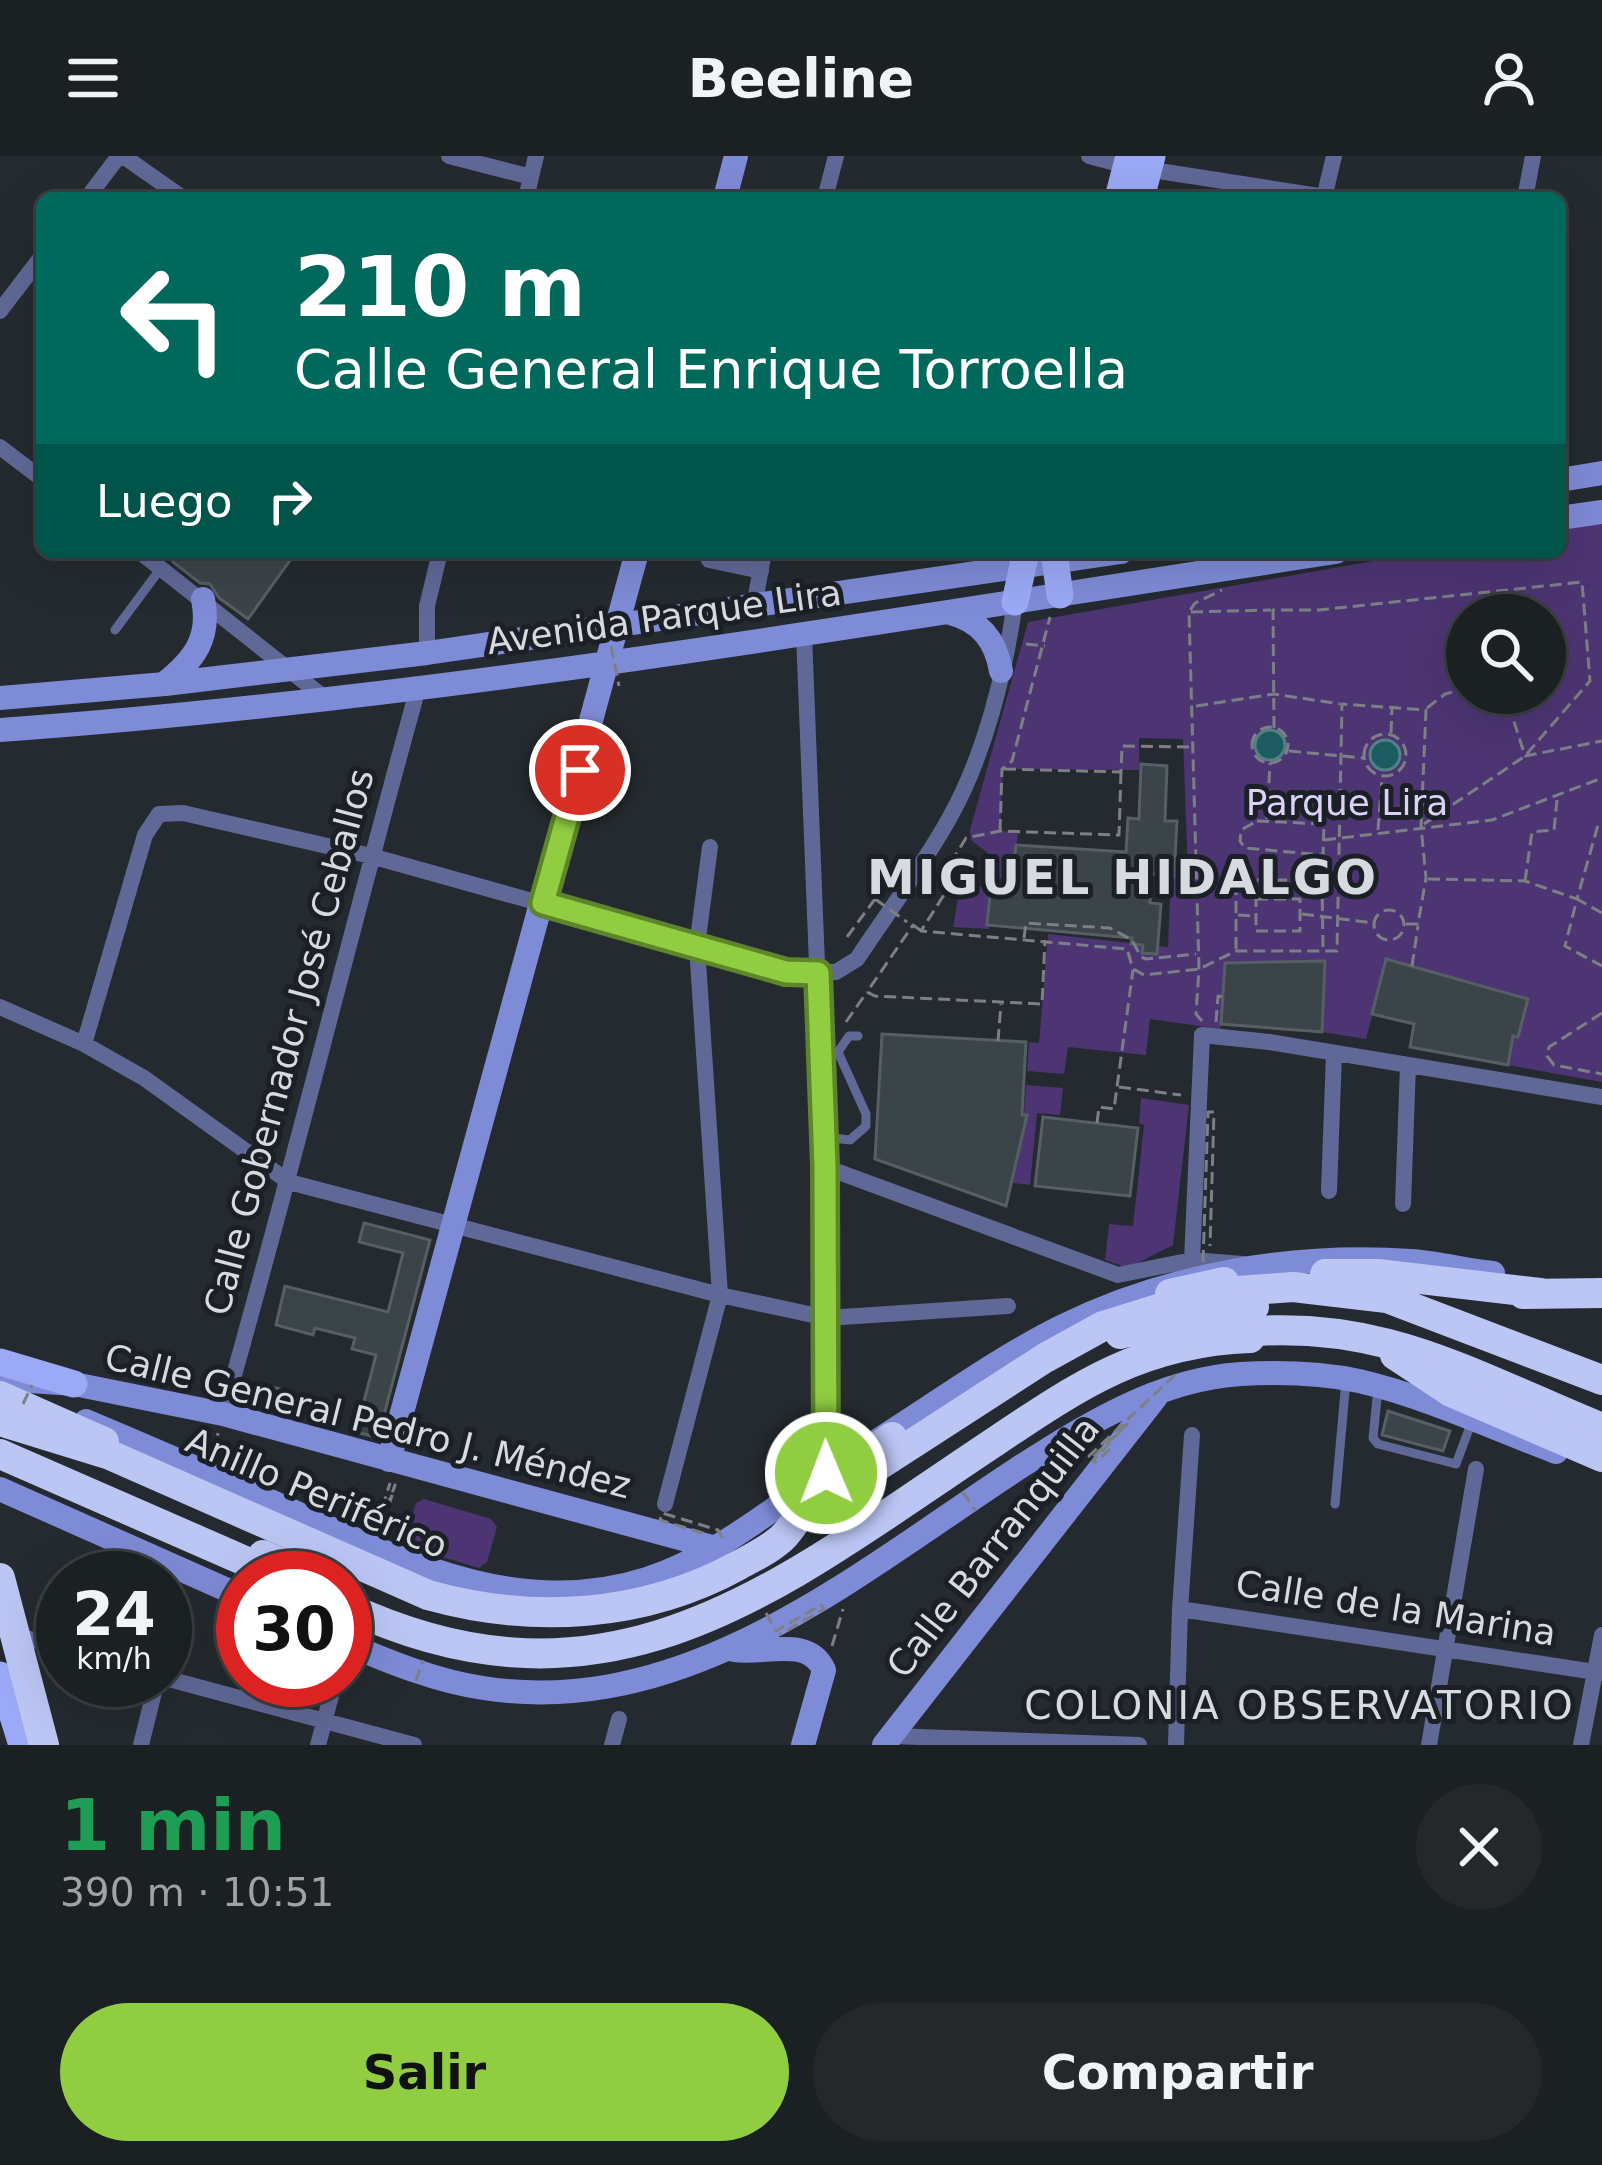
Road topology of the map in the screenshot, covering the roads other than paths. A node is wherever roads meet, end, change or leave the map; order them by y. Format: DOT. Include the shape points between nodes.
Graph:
graph roads {
  1 [pos="121,156"];
  2 [pos="449,156"];
  3 [pos="536,156"];
  4 [pos="736,156"];
  5 [pos="836,156"];
  6 [pos="1089,156"];
  7 [pos="1334,156"];
  8 [pos="1533,156"];
  9 [pos="1139,162"];
  10 [pos="531,177"];
  11 [pos="92,192"];
  12 [pos="174,192"];
  13 [pos="527,192"];
  14 [pos="727,192"];
  15 [pos="827,192"];
  16 [pos="1122,192"];
  17 [pos="1142,192"];
  18 [pos="1293,192"];
  19 [pos="1325,192"];
  20 [pos="1526,192"];
  21 [pos="36,264"];
  22 [pos="0,310"];
  23 [pos="0,447"];
  24 [pos="1602,473"];
  25 [pos="36,474"];
  26 [pos="1566,479"];
  27 [pos="1602,512"];
  28 [pos="1566,517"];
  29 [pos="148,558"];
  30 [pos="439,558"];
  31 [pos="635,558"];
  32 [pos="763,558"];
  33 [pos="1055,558"];
  34 [pos="1304,558"];
  35 [pos="709,560"];
  36 [pos="1024,560"];
  37 [pos="161,568"];
  38 [pos="761,571"];
  39 [pos="203,599"];
  40 [pos="1015,602"];
  41 [pos="1056,605"];
  42 [pos="754,606"];
  43 [pos="942,612"];
  44 [pos="612,618"];
  45 [pos="115,629"];
  46 [pos="804,635"];
  47 [pos="427,653"];
  48 [pos="610,660"];
  49 [pos="291,670"];
  50 [pos="1001,671"];
  51 [pos="165,684"];
  52 [pos="418,688"];
  53 [pos="0,698"];
  54 [pos="326,699"];
  55 [pos="0,730"];
  56 [pos="710,847"];
  57 [pos="371,856"];
  58 [pos="543,903"];
  59 [pos="697,946"];
  60 [pos="818,973"];
  61 [pos="0,1007"];
  62 [pos="857,1036"];
  63 [pos="84,1044"];
  64 [pos="1334,1053"];
  65 [pos="1408,1065"];
  66 [pos="1602,1097"];
  67 [pos="824,1131"];
  68 [pos="825,1166"];
  69 [pos="290,1182"];
  70 [pos="1329,1191"];
  71 [pos="1403,1204"];
  72 [pos="456,1224"];
  73 [pos="1192,1260"];
  74 [pos="1274,1271"];
  75 [pos="1436,1279"];
  76 [pos="1320,1288"];
  77 [pos="1602,1291"];
  78 [pos="1540,1293"];
  79 [pos="720,1295"];
  80 [pos="1008,1306"];
  81 [pos="826,1318"];
  82 [pos="1395,1355"];
  83 [pos="0,1362"];
  84 [pos="1346,1380"];
  85 [pos="1602,1380"];
  86 [pos="0,1381"];
  87 [pos="74,1384"];
  88 [pos="1378,1388"];
  89 [pos="1160,1392"];
  90 [pos="0,1396"];
  91 [pos="1602,1400"];
  92 [pos="224,1414"];
  93 [pos="1472,1420"];
  94 [pos="0,1421"];
  95 [pos="1602,1430"];
  96 [pos="1192,1435"];
  97 [pos="0,1438"];
  98 [pos="1554,1451"];
  99 [pos="0,1454"];
  100 [pos="1602,1455"];
  101 [pos="392,1461"];
  102 [pos="1476,1468"];
  103 [pos="1602,1469"];
  104 [pos="826,1473"];
  105 [pos="0,1490"];
  106 [pos="665,1504"];
  107 [pos="1336,1504"];
  108 [pos="784,1536"];
  109 [pos="716,1548"];
  110 [pos="222,1551"];
  111 [pos="254,1551"];
  112 [pos="0,1578"];
  113 [pos="216,1587"];
  114 [pos="0,1596"];
  115 [pos="372,1602"];
  116 [pos="1180,1609"];
  117 [pos="372,1617"];
  118 [pos="15,1635"];
  119 [pos="1602,1635"];
  120 [pos="36,1641"];
  121 [pos="730,1649"];
  122 [pos="1446,1649"];
  123 [pos="372,1653"];
  124 [pos="1598,1673"];
  125 [pos="0,1675"];
  126 [pos="192,1687"];
  127 [pos="153,1707"];
  128 [pos="328,1707"];
  129 [pos="620,1719"];
  130 [pos="324,1723"];
  131 [pos="0,1736"];
  132 [pos="888,1740"];
  133 [pos="2,1745"];
  134 [pos="22,1745"];
  135 [pos="42,1745"];
  136 [pos="141,1745"];
  137 [pos="318,1745"];
  138 [pos="414,1745"];
  139 [pos="612,1745"];
  140 [pos="803,1745"];
  141 [pos="1138,1745"];
  142 [pos="1176,1745"];
  143 [pos="1429,1745"];
  144 [pos="1581,1745"];
  1 -- 11 [label="street"];
  1 -- 12 [label="street"];
  2 -- 10 [label="street"];
  3 -- 10 [label="street"];
  4 -- 14 [label="main road"];
  5 -- 15 [label="street"];
  6 -- 9 [label="street"];
  7 -- 19 [label="street"];
  8 -- 20 [label="street"];
  9 -- 16 [label="main road"];
  9 -- 17 [label="main road"];
  9 -- 18 [label="street"];
  10 -- 13 [label="street"];
  21 -- 22 [label="street"];
  23 -- 25 [label="street"];
  24 -- 26 [label="main road"];
  27 -- 28 [label="main road"];
  29 -- 37 [label="street"];
  30 -- 47 [label="street"];
  31 -- 44 [label="main road"];
  32 -- 38 [label="street"];
  33 -- 41 [label="main road"];
  34 -- 41 [label="main road, Avenida Parque Lira"];
  35 -- 38 [label="street"];
  36 -- 40 [label="main road"];
  36 -- 42 [label="main road, Avenida Parque Lira"];
  37 -- 39 [label="street"];
  37 -- 45 [label="lane"];
  38 -- 42 [label="street"];
  39 -- 49 [label="street"];
  39 -- 51 [label="main road" via="200,648"];
  40 -- 41 [label="main road, Avenida Parque Lira"];
  40 -- 43 [label="main road, Avenida Parque Lira"];
  40 -- 50 [label="street"];
  42 -- 44 [label="main road, Avenida Parque Lira"];
  43 -- 46 [label="main road, Avenida Parque Lira"];
  43 -- 50 [label="main road" via="983,629"];
  44 -- 47 [label="main road, Avenida Parque Lira"];
  44 -- 48 [label="main road"];
  46 -- 48 [label="main road, Avenida Parque Lira"];
  46 -- 60 [label="street"];
  47 -- 49 [label="main road, Avenida Parque Lira"];
  48 -- 52 [label="main road, Avenida Parque Lira"];
  48 -- 58 [label="main road"];
  49 -- 51 [label="main road, Avenida Parque Lira"];
  49 -- 54 [label="street"];
  50 -- 60 [label="street" via="949,819 857,959"];
  51 -- 53 [label="main road, Avenida Parque Lira"];
  52 -- 54 [label="main road, Avenida Parque Lira"];
  52 -- 57 [label="street, Calle Gobernador José Ceballos"];
  54 -- 55 [label="main road, Avenida Parque Lira"];
  56 -- 59 [label="street"];
  57 -- 58 [label="street"];
  57 -- 63 [label="street" via="159,814 145,835"];
  57 -- 69 [label="street, Calle Gobernador José Ceballos"];
  58 -- 59 [label="street"];
  58 -- 72 [label="main road"];
  59 -- 60 [label="street"];
  59 -- 79 [label="street"];
  60 -- 67 [label="street"];
  61 -- 63 [label="street"];
  62 -- 67 [label="lane" via="838,1052 866,1126 850,1140"];
  63 -- 69 [label="street"];
  64 -- 65 [label="street"];
  64 -- 70 [label="street"];
  64 -- 73 [label="street" via="1210,1035 1199,1097"];
  65 -- 66 [label="street"];
  65 -- 71 [label="street"];
  67 -- 68 [label="street"];
  68 -- 73 [label="street" via="1102,1271 1133,1275"];
  68 -- 81 [label="street"];
  69 -- 72 [label="street"];
  69 -- 92 [label="street, Calle Gobernador José Ceballos"];
  72 -- 79 [label="street"];
  72 -- 101 [label="main road"];
  73 -- 74 [label="street"];
  74 -- 75 [label="highway"];
  74 -- 77 [label="main road" via="1350,1259 1415,1262"];
  74 -- 104 [label="main road" via="1191,1279 1081,1317"];
  74 -- 108 [label="highway, bridge" via="1141,1301 1063,1332 844,1468"];
  75 -- 76 [label="highway"];
  75 -- 78 [label="highway"];
  76 -- 78 [label="highway" via="1438,1298"];
  76 -- 85 [label="highway, Anillo Periférico" via="1407,1303"];
  76 -- 90 [label="highway, Anillo Periférico" via="1209,1293 1103,1326 703,1573 587,1602 518,1604 445,1591"];
  77 -- 78 [label="highway"];
  79 -- 81 [label="street"];
  79 -- 106 [label="street"];
  80 -- 81 [label="street"];
  81 -- 104 [label="street"];
  82 -- 95 [label="highway, bridge"];
  82 -- 100 [label="highway, bridge" via="1451,1392"];
  82 -- 117 [label="highway, bridge" via="1325,1339 1219,1339 1122,1365 1078,1385 772,1585 653,1640 592,1652 506,1653 419,1636"];
  83 -- 87 [label="main road"];
  84 -- 88 [label="main road"];
  84 -- 89 [label="main road" via="1238,1374"];
  84 -- 107 [label="lane"];
  86 -- 87 [label="main road, Calle General Pedro J. Méndez"];
  86 -- 109 [label="main road" via="393,1556 487,1588 620,1585"];
  87 -- 92 [label="main road, Calle General Pedro J. Méndez"];
  88 -- 93 [label="main road"];
  88 -- 93 [label="lane" via="1378,1444 1456,1464"];
  89 -- 121 [label="main road" via="1081,1428"];
  89 -- 132 [label="main road, Calle Barranquilla"];
  91 -- 108 [label="highway, bridge" via="1352,1311 1267,1306 1190,1316 1120,1334 1041,1374"];
  92 -- 101 [label="main road, Calle General Pedro J. Méndez"];
  93 -- 98 [label="main road"];
  94 -- 108 [label="highway, bridge" via="110,1455 403,1586 476,1607 566,1612 640,1603 725,1573"];
  95 -- 115 [label="highway" via="1384,1341 1308,1328 1214,1335 1095,1374 782,1574 667,1627 514,1641 442,1629"];
  96 -- 116 [label="street"];
  97 -- 111 [label="highway"];
  98 -- 100 [label="highway"];
  98 -- 103 [label="main road"];
  99 -- 110 [label="highway, bridge"];
  101 -- 109 [label="main road, Calle General Pedro J. Méndez"];
  102 -- 122 [label="street"];
  104 -- 109 [label="main road"];
  105 -- 113 [label="main road"];
  112 -- 118 [label="highway"];
  114 -- 135 [label="highway"];
  116 -- 122 [label="street, Calle de la Marina"];
  116 -- 142 [label="street"];
  118 -- 120 [label="street"];
  118 -- 135 [label="highway"];
  119 -- 124 [label="street"];
  121 -- 123 [label="main road" via="640,1680 519,1691 460,1684"];
  121 -- 140 [label="main road" via="788,1648 820,1661"];
  122 -- 124 [label="street, Calle de la Marina"];
  122 -- 143 [label="street"];
  124 -- 144 [label="street"];
  125 -- 134 [label="main road"];
  126 -- 130 [label="street"];
  127 -- 136 [label="street"];
  128 -- 130 [label="street"];
  129 -- 139 [label="street"];
  130 -- 137 [label="street"];
  130 -- 138 [label="street"];
  131 -- 133 [label="main road"];
  132 -- 141 [label="street"];
}
